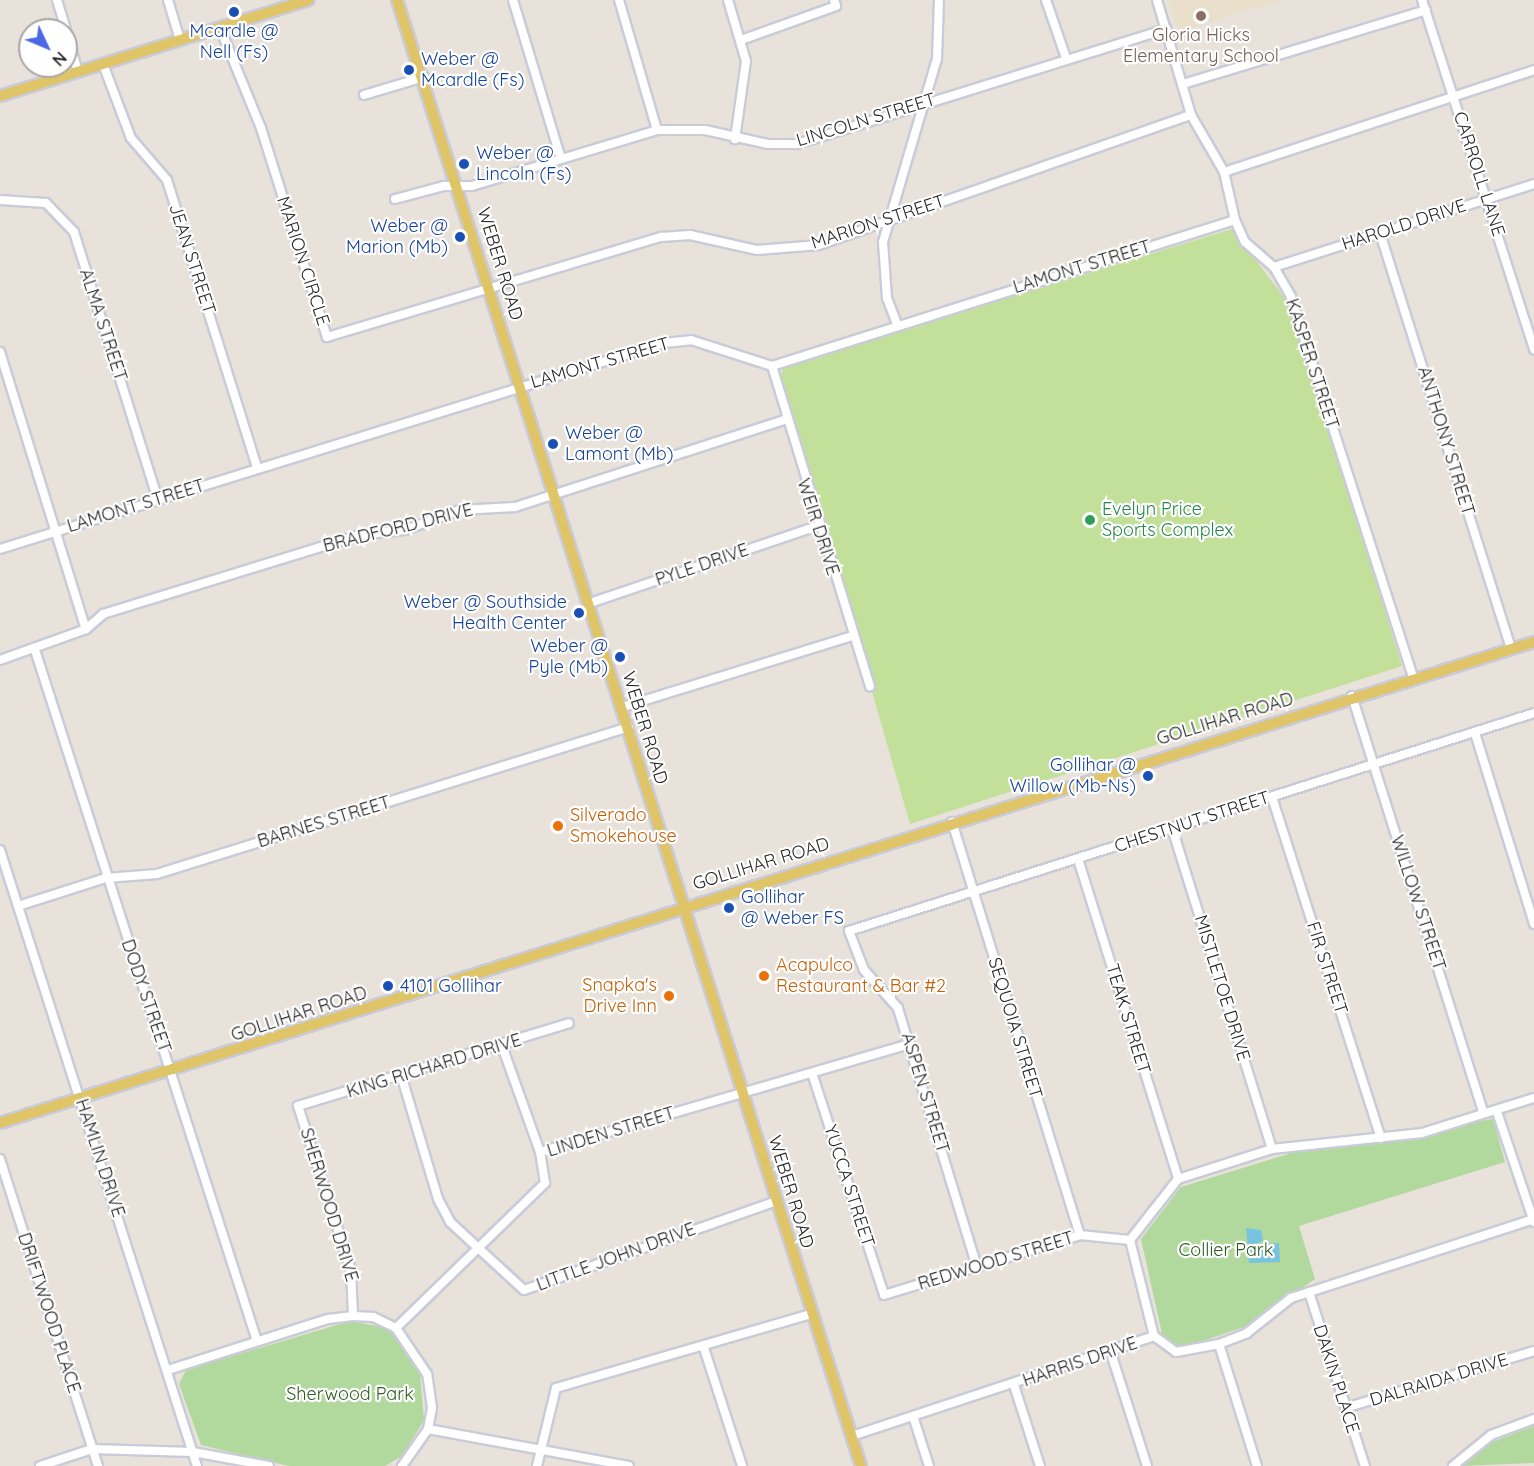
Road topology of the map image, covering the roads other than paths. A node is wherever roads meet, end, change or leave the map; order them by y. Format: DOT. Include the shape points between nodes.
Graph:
graph roads {
  1 [pos="57,0"];
  2 [pos="168,0"];
  3 [pos="308,0"];
  4 [pos="397,0"];
  5 [pos="513,0"];
  6 [pos="619,0"];
  7 [pos="728,0"];
  8 [pos="834,0"];
  9 [pos="939,0"];
  10 [pos="1046,0"];
  11 [pos="1157,0"];
  12 [pos="1422,0"];
  13 [pos="280,4"];
  14 [pos="1426,10"];
  15 [pos="62,18"];
  16 [pos="220,28"];
  17 [pos="1166,29"];
  18 [pos="180,40"];
  19 [pos="741,40"];
  20 [pos="1066,58"];
  21 [pos="103,64"];
  22 [pos="1534,70"];
  23 [pos="78,72"];
  24 [pos="424,77"];
  25 [pos="58,78"];
  26 [pos="1183,84"];
  27 [pos="364,95"];
  28 [pos="0,96"];
  29 [pos="1454,99"];
  30 [pos="924,102"];
  31 [pos="1191,115"];
  32 [pos="657,130"];
  33 [pos="735,139"];
  34 [pos="560,156"];
  35 [pos="1224,172"];
  36 [pos="1534,184"];
  37 [pos="459,186"];
  38 [pos="1488,198"];
  39 [pos="0,200"];
  40 [pos="395,200"];
  41 [pos="891,219"];
  42 [pos="1235,220"];
  43 [pos="1380,232"];
  44 [pos="1274,267"];
  45 [pos="488,286"];
  46 [pos="897,324"];
  47 [pos="1534,349"];
  48 [pos="0,352"];
  49 [pos="771,366"];
  50 [pos="520,386"];
  51 [pos="784,420"];
  52 [pos="257,467"];
  53 [pos="553,493"];
  54 [pos="158,500"];
  55 [pos="818,526"];
  56 [pos="54,531"];
  57 [pos="0,549"];
  58 [pos="587,604"];
  59 [pos="86,629"];
  60 [pos="853,636"];
  61 [pos="1534,642"];
  62 [pos="1511,649"];
  63 [pos="35,650"];
  64 [pos="0,660"];
  65 [pos="1414,680"];
  66 [pos="870,686"];
  67 [pos="1352,696"];
  68 [pos="623,707"];
  69 [pos="1534,713"];
  70 [pos="629,727"];
  71 [pos="1475,732"];
  72 [pos="1374,764"];
  73 [pos="1272,797"];
  74 [pos="952,822"];
  75 [pos="1172,828"];
  76 [pos="0,850"];
  77 [pos="1078,860"];
  78 [pos="106,878"];
  79 [pos="972,892"];
  80 [pos="18,906"];
  81 [pos="682,907"];
  82 [pos="1534,924"];
  83 [pos="849,931"];
  84 [pos="568,1023"];
  85 [pos="910,1044"];
  86 [pos="502,1046"];
  87 [pos="172,1072"];
  88 [pos="813,1076"];
  89 [pos="402,1078"];
  90 [pos="744,1091"];
  91 [pos="81,1098"];
  92 [pos="1534,1098"];
  93 [pos="298,1106"];
  94 [pos="1483,1111"];
  95 [pos="1497,1112"];
  96 [pos="0,1124"];
  97 [pos="1381,1138"];
  98 [pos="1272,1149"];
  99 [pos="540,1152"];
  100 [pos="0,1159"];
  101 [pos="1178,1179"];
  102 [pos="777,1201"];
  103 [pos="1534,1220"];
  104 [pos="1080,1234"];
  105 [pos="1130,1240"];
  106 [pos="480,1247"];
  107 [pos="977,1267"];
  108 [pos="1309,1292"];
  109 [pos="884,1295"];
  110 [pos="811,1314"];
  111 [pos="353,1316"];
  112 [pos="396,1328"];
  113 [pos="1154,1336"];
  114 [pos="257,1341"];
  115 [pos="1219,1344"];
  116 [pos="704,1348"];
  117 [pos="1110,1350"];
  118 [pos="1534,1352"];
  119 [pos="168,1370"];
  120 [pos="1014,1385"];
  121 [pos="1345,1408"];
  122 [pos="913,1416"];
  123 [pos="1534,1419"];
  124 [pos="428,1429"];
  125 [pos="852,1436"];
  126 [pos="92,1449"];
  127 [pos="542,1449"];
  128 [pos="193,1452"];
  129 [pos="399,1465"];
  130 [pos="40,1466"];
  131 [pos="98,1466"];
  132 [pos="197,1466"];
  133 [pos="270,1466"];
  134 [pos="537,1466"];
  135 [pos="629,1466"];
  136 [pos="742,1466"];
  137 [pos="861,1466"];
  138 [pos="929,1466"];
  139 [pos="1040,1466"];
  140 [pos="1147,1466"];
  141 [pos="1257,1466"];
  142 [pos="1365,1466"];
  143 [pos="1453,1466"];
  1 -- 15 [label="street"];
  2 -- 18 [label="street"];
  3 -- 13 [label="main road"];
  4 -- 24 [label="main road, WEBER ROAD"];
  5 -- 34 [label="street"];
  6 -- 32 [label="street"];
  7 -- 19 [label="street"];
  8 -- 19 [label="street" via="836,6"];
  9 -- 30 [label="street" via="937,59"];
  10 -- 20 [label="street"];
  11 -- 17 [label="street, KASPER STREET"];
  12 -- 14 [label="street, CARROLL LANE"];
  13 -- 16 [label="main road"];
  14 -- 26 [label="street"];
  14 -- 29 [label="street, CARROLL LANE"];
  16 -- 18 [label="main road"];
  16 -- 45 [label="street, MARION CIRCLE" via="261,128 327,337"];
  17 -- 20 [label="street, LINCOLN STREET"];
  17 -- 26 [label="street, KASPER STREET"];
  18 -- 21 [label="main road"];
  19 -- 33 [label="street" via="744,87"];
  20 -- 30 [label="street, LINCOLN STREET"];
  21 -- 23 [label="main road"];
  21 -- 52 [label="street, JEAN STREET" via="131,138 167,180"];
  22 -- 29 [label="street"];
  24 -- 27 [label="street"];
  24 -- 37 [label="main road, WEBER ROAD"];
  25 -- 28 [label="main road"];
  26 -- 31 [label="street, KASPER STREET"];
  29 -- 35 [label="street"];
  29 -- 38 [label="street, CARROLL LANE"];
  30 -- 33 [label="street, LINCOLN STREET" via="797,144"];
  30 -- 41 [label="street"];
  31 -- 35 [label="street, KASPER STREET"];
  31 -- 41 [label="street, MARION STREET"];
  32 -- 33 [label="street, LINCOLN STREET" via="705,130"];
  32 -- 34 [label="street, LINCOLN STREET"];
  34 -- 37 [label="street, LINCOLN STREET"];
  35 -- 42 [label="street, KASPER STREET"];
  36 -- 38 [label="street, HAROLD DRIVE"];
  37 -- 40 [label="street, LINCOLN STREET"];
  37 -- 45 [label="main road, WEBER ROAD"];
  38 -- 43 [label="street, HAROLD DRIVE"];
  38 -- 47 [label="street, CARROLL LANE"];
  39 -- 54 [label="street, ALMA STREET" via="46,203 74,232"];
  41 -- 45 [label="street, MARION STREET" via="819,245 783,250 690,236 661,237"];
  41 -- 46 [label="street" via="883,242 884,269"];
  42 -- 44 [label="street, KASPER STREET" via="1256,254"];
  42 -- 46 [label="street, LAMONT STREET"];
  43 -- 44 [label="street, HAROLD DRIVE"];
  43 -- 62 [label="street, ANTHONY STREET"];
  44 -- 65 [label="street, KASPER STREET" via="1292,297"];
  45 -- 50 [label="main road, WEBER ROAD"];
  46 -- 49 [label="street, LAMONT STREET"];
  48 -- 56 [label="street"];
  49 -- 50 [label="street, LAMONT STREET" via="691,340"];
  49 -- 51 [label="street, WEIR DRIVE"];
  50 -- 52 [label="street, LAMONT STREET"];
  50 -- 53 [label="main road, WEBER ROAD"];
  51 -- 53 [label="street, BRADFORD DRIVE"];
  51 -- 55 [label="street, WEIR DRIVE"];
  52 -- 54 [label="street, LAMONT STREET"];
  53 -- 58 [label="main road, WEBER ROAD"];
  53 -- 59 [label="street, BRADFORD DRIVE" via="515,507 460,510 405,530 359,535 103,614"];
  54 -- 56 [label="street, LAMONT STREET"];
  55 -- 58 [label="street, PYLE DRIVE"];
  55 -- 60 [label="street, WEIR DRIVE"];
  56 -- 57 [label="street, LAMONT STREET"];
  56 -- 59 [label="street"];
  58 -- 68 [label="main road, WEBER ROAD"];
  59 -- 63 [label="street, BRADFORD DRIVE"];
  60 -- 66 [label="street, WEIR DRIVE"];
  60 -- 68 [label="street"];
  61 -- 62 [label="main road, GOLLIHAR ROAD"];
  62 -- 65 [label="main road, GOLLIHAR ROAD"];
  63 -- 64 [label="street, BRADFORD DRIVE"];
  63 -- 78 [label="street, DODY STREET"];
  65 -- 67 [label="main road, GOLLIHAR ROAD"];
  67 -- 72 [label="street, WILLOW STREET"];
  67 -- 74 [label="main road, GOLLIHAR ROAD"];
  68 -- 70 [label="main road, WEBER ROAD"];
  69 -- 71 [label="street, CHESTNUT STREET"];
  70 -- 78 [label="street, BARNES STREET" via="157,874"];
  70 -- 81 [label="main road, WEBER ROAD"];
  71 -- 72 [label="street, CHESTNUT STREET"];
  71 -- 82 [label="street"];
  72 -- 73 [label="street, CHESTNUT STREET"];
  72 -- 94 [label="street, WILLOW STREET"];
  73 -- 75 [label="street, CHESTNUT STREET"];
  73 -- 97 [label="street, FIR STREET"];
  74 -- 79 [label="street, SEQUOIA STREET"];
  74 -- 81 [label="main road, GOLLIHAR ROAD"];
  75 -- 77 [label="street, CHESTNUT STREET"];
  75 -- 98 [label="street, MISTLETOE DRIVE"];
  76 -- 80 [label="street, HAMLIN DRIVE"];
  77 -- 79 [label="street, CHESTNUT STREET"];
  77 -- 101 [label="street, TEAK STREET"];
  78 -- 80 [label="street, BARNES STREET"];
  78 -- 87 [label="street, DODY STREET"];
  79 -- 83 [label="street, CHESTNUT STREET"];
  79 -- 104 [label="street, SEQUOIA STREET"];
  80 -- 91 [label="street, HAMLIN DRIVE"];
  81 -- 87 [label="main road, GOLLIHAR ROAD"];
  81 -- 90 [label="main road, WEBER ROAD"];
  83 -- 85 [label="street, ASPEN STREET" via="864,970 898,1008"];
  84 -- 86 [label="street, KING RICHARD DRIVE"];
  85 -- 88 [label="street, LINDEN STREET"];
  85 -- 107 [label="street, ASPEN STREET"];
  86 -- 89 [label="street, KING RICHARD DRIVE"];
  86 -- 99 [label="street"];
  87 -- 91 [label="main road, GOLLIHAR ROAD"];
  87 -- 114 [label="street, DODY STREET"];
  88 -- 90 [label="street, LINDEN STREET"];
  88 -- 109 [label="street, YUCCA STREET"];
  89 -- 93 [label="street, KING RICHARD DRIVE"];
  89 -- 106 [label="street, LITTLE JOHN DRIVE" via="438,1199 450,1222"];
  90 -- 99 [label="street, LINDEN STREET"];
  90 -- 102 [label="main road, WEBER ROAD"];
  91 -- 96 [label="main road, GOLLIHAR ROAD"];
  91 -- 119 [label="street, HAMLIN DRIVE"];
  92 -- 95 [label="street"];
  93 -- 111 [label="street, SHERWOOD DRIVE" via="351,1270"];
  94 -- 95 [label="street"];
  94 -- 97 [label="street" via="1422,1133"];
  95 -- 103 [label="street"];
  97 -- 98 [label="street"];
  98 -- 101 [label="street"];
  99 -- 106 [label="street, LINDEN STREET" via="545,1183"];
  100 -- 126 [label="street, DRIFTWOOD PLACE"];
  101 -- 105 [label="street"];
  102 -- 106 [label="street, LITTLE JOHN DRIVE" via="524,1290"];
  102 -- 110 [label="main road, WEBER ROAD"];
  103 -- 108 [label="street, HARRIS DRIVE"];
  104 -- 105 [label="street, REDWOOD STREET"];
  104 -- 107 [label="street, REDWOOD STREET"];
  105 -- 113 [label="street"];
  106 -- 112 [label="street, LINDEN STREET"];
  107 -- 109 [label="street, REDWOOD STREET"];
  108 -- 115 [label="street, HARRIS DRIVE" via="1291,1298 1247,1333"];
  108 -- 121 [label="street, DAKIN PLACE"];
  110 -- 116 [label="street"];
  110 -- 125 [label="main road, WEBER ROAD"];
  111 -- 112 [label="street" via="373,1317"];
  111 -- 114 [label="street"];
  112 -- 124 [label="street" via="427,1374"];
  113 -- 115 [label="street, HARRIS DRIVE" via="1176,1352"];
  113 -- 117 [label="street, HARRIS DRIVE"];
  114 -- 119 [label="street"];
  115 -- 141 [label="street"];
  116 -- 127 [label="street" via="556,1388"];
  116 -- 136 [label="street"];
  117 -- 120 [label="street, HARRIS DRIVE"];
  117 -- 140 [label="street"];
  118 -- 121 [label="street, DALRAIDA DRIVE"];
  119 -- 128 [label="street, HAMLIN DRIVE"];
  120 -- 122 [label="street, HARRIS DRIVE"];
  120 -- 139 [label="street"];
  121 -- 142 [label="street, DAKIN PLACE"];
  122 -- 125 [label="street, HARRIS DRIVE"];
  122 -- 138 [label="street"];
  123 -- 143 [label="street" via="1491,1435"];
  124 -- 127 [label="street"];
  124 -- 129 [label="street"];
  125 -- 137 [label="main road, WEBER ROAD"];
  126 -- 128 [label="street"];
  126 -- 130 [label="street"];
  126 -- 131 [label="street, DRIFTWOOD PLACE"];
  127 -- 134 [label="street"];
  127 -- 135 [label="street"];
  128 -- 132 [label="street, HAMLIN DRIVE"];
  128 -- 133 [label="street"];
}
